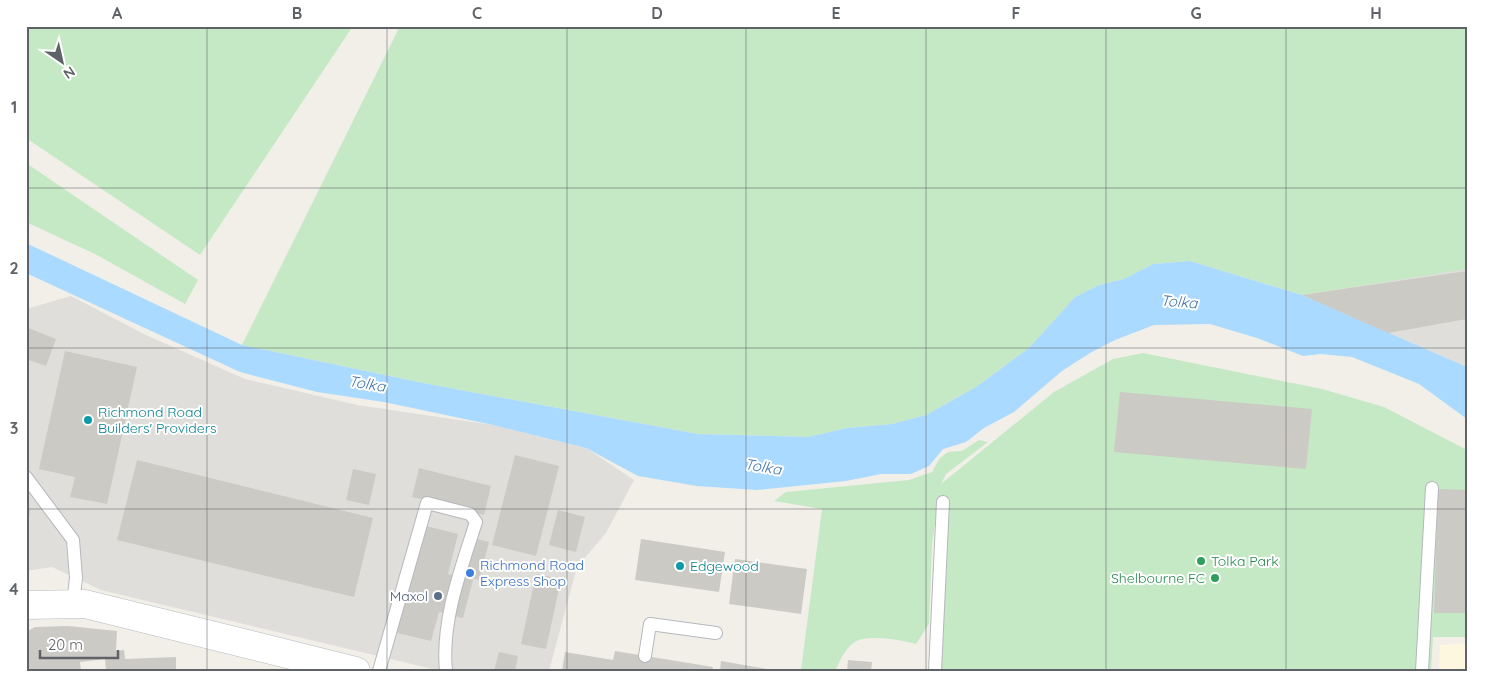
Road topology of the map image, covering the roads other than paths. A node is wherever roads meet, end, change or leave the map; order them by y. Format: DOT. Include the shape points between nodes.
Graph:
graph roads {
  1 [pos="26,477"];
  2 [pos="1432,488"];
  3 [pos="943,502"];
  4 [pos="72,603"];
  5 [pos="26,605"];
  6 [pos="716,633"];
  7 [pos="645,656"];
  8 [pos="356,671"];
  9 [pos="379,671"];
  10 [pos="446,671"];
  11 [pos="935,671"];
  12 [pos="1422,671"];
  1 -- 4 [label="lane" via="73,540 76,578"];
  2 -- 12 [label="lane"];
  3 -- 11 [label="lane"];
  4 -- 5 [label="street"];
  4 -- 8 [label="street"];
  6 -- 7 [label="lane" via="650,624"];
  9 -- 10 [label="lane" via="427,503 470,514 476,522 460,571 444,647"];
}
